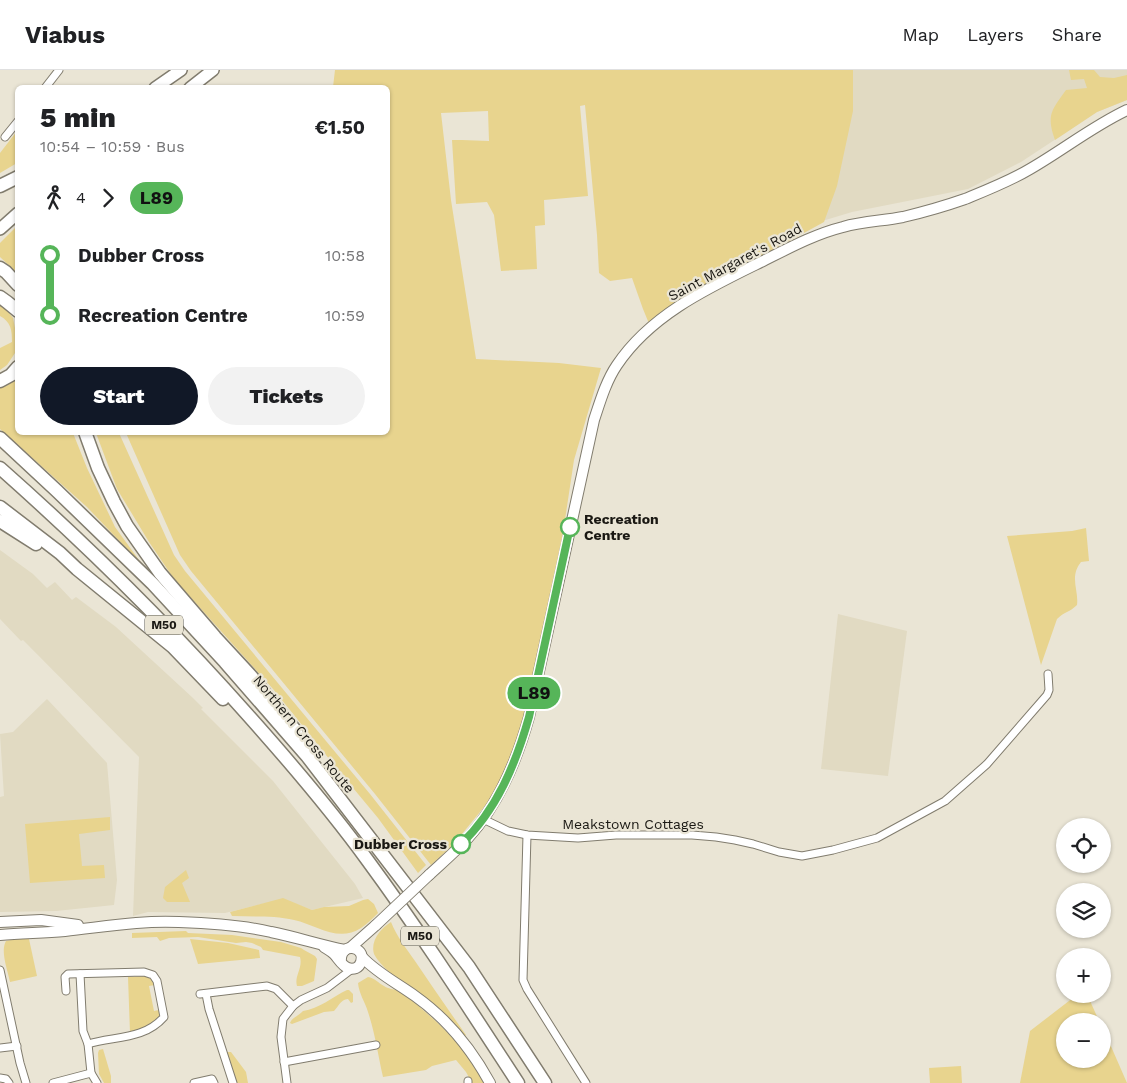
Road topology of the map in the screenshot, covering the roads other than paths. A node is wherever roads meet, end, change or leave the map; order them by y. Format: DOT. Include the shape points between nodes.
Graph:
graph roads {
  1 [pos="59,70"];
  2 [pos="181,70"];
  3 [pos="213,70"];
  4 [pos="47,85"];
  5 [pos="159,85"];
  6 [pos="194,85"];
  7 [pos="1127,110"];
  8 [pos="15,125"];
  9 [pos="5,137"];
  10 [pos="15,178"];
  11 [pos="15,183"];
  12 [pos="0,186"];
  13 [pos="0,192"];
  14 [pos="15,216"];
  15 [pos="0,229"];
  16 [pos="0,268"];
  17 [pos="15,282"];
  18 [pos="0,297"];
  19 [pos="15,309"];
  20 [pos="15,370"];
  21 [pos="0,381"];
  22 [pos="78,435"];
  23 [pos="86,435"];
  24 [pos="0,438"];
  25 [pos="0,468"];
  26 [pos="0,507"];
  27 [pos="0,521"];
  28 [pos="77,569"];
  29 [pos="189,623"];
  30 [pos="1048,674"];
  31 [pos="307,756"];
  32 [pos="316,794"];
  33 [pos="483,819"];
  34 [pos="527,835"];
  35 [pos="0,922"];
  36 [pos="376,925"];
  37 [pos="106,926"];
  38 [pos="0,934"];
  39 [pos="323,946"];
  40 [pos="348,949"];
  41 [pos="361,955"];
  42 [pos="348,966"];
  43 [pos="0,970"];
  44 [pos="378,972"];
  45 [pos="80,974"];
  46 [pos="66,991"];
  47 [pos="292,1006"];
  48 [pos="88,1044"];
  49 [pos="376,1045"];
  50 [pos="16,1046"];
  51 [pos="0,1048"];
  52 [pos="284,1062"];
  53 [pos="92,1073"];
  54 [pos="0,1078"];
  55 [pos="10,1083"];
  56 [pos="26,1083"];
  57 [pos="53,1083"];
  58 [pos="97,1083"];
  59 [pos="194,1083"];
  60 [pos="214,1083"];
  61 [pos="233,1083"];
  62 [pos="287,1083"];
  63 [pos="490,1083"];
  64 [pos="518,1083"];
  65 [pos="545,1083"];
  66 [pos="586,1083"];
  1 -- 4 [label="street"];
  2 -- 5 [label="highway"];
  3 -- 6 [label="highway"];
  7 -- 33 [label="main road, Saint Margaret's Road" via="1030,170 962,200 904,216 844,226 802,242 685,303 659,320 630,348 616,365 594,420 522,742 506,782"];
  8 -- 9 [label="street"];
  10 -- 12 [label="highway"];
  11 -- 13 [label="main road"];
  14 -- 15 [label="highway"];
  16 -- 17 [label="highway"];
  18 -- 19 [label="highway"];
  20 -- 21 [label="highway"];
  22 -- 29 [label="highway" via="89,465 116,518"];
  23 -- 31 [label="highway" via="114,502 160,573 295,730"];
  24 -- 29 [label="highway, Northern Cross Route / M50"];
  25 -- 32 [label="highway, M50" via="138,598 211,674"];
  26 -- 28 [label="highway"];
  27 -- 28 [label="highway"];
  28 -- 32 [label="highway" via="173,647"];
  29 -- 31 [label="highway, Northern Cross Route / M50"];
  30 -- 34 [label="street, Meakstown Cottages" via="1047,695 987,764 945,801 877,838 802,856 699,835 578,838"];
  31 -- 65 [label="highway, Northern Cross Route / M50" via="469,967"];
  32 -- 64 [label="highway, M50" via="448,976"];
  33 -- 34 [label="street, Meakstown Cottages" via="508,831"];
  33 -- 36 [label="main road, Saint Margaret's Road, bridge" via="468,838"];
  34 -- 66 [label="street" via="523,980"];
  35 -- 37 [label="main road" via="41,920"];
  36 -- 40 [label="main road, Saint Margaret's Road"];
  36 -- 41 [label="main road, Saint Margaret's Road"];
  37 -- 38 [label="main road"];
  37 -- 39 [label="main road" via="156,922 234,926 268,931"];
  39 -- 40 [label="main road"];
  39 -- 42 [label="main road"];
  40 -- 41 [label="main road" via="356,949"];
  40 -- 42 [label="main road" via="341,955"];
  41 -- 42 [label="main road" via="360,963"];
  41 -- 44 [label="main road"];
  42 -- 44 [label="main road"];
  42 -- 47 [label="street" via="327,988"];
  43 -- 50 [label="street"];
  44 -- 63 [label="main road" via="416,997 441,1019 476,1060"];
  45 -- 46 [label="street" via="65,977"];
  45 -- 48 [label="street" via="83,1031"];
  45 -- 48 [label="street" via="144,972 153,975 158,981 164,1017 158,1024 138,1034"];
  47 -- 52 [label="street" via="283,1019"];
  47 -- 61 [label="street" via="268,986 203,994"];
  48 -- 53 [label="street"];
  49 -- 52 [label="street"];
  50 -- 51 [label="street"];
  50 -- 56 [label="street"];
  52 -- 62 [label="street"];
  53 -- 57 [label="street"];
  53 -- 58 [label="street"];
  54 -- 55 [label="street"];
  59 -- 60 [label="street" via="212,1079"];
}
